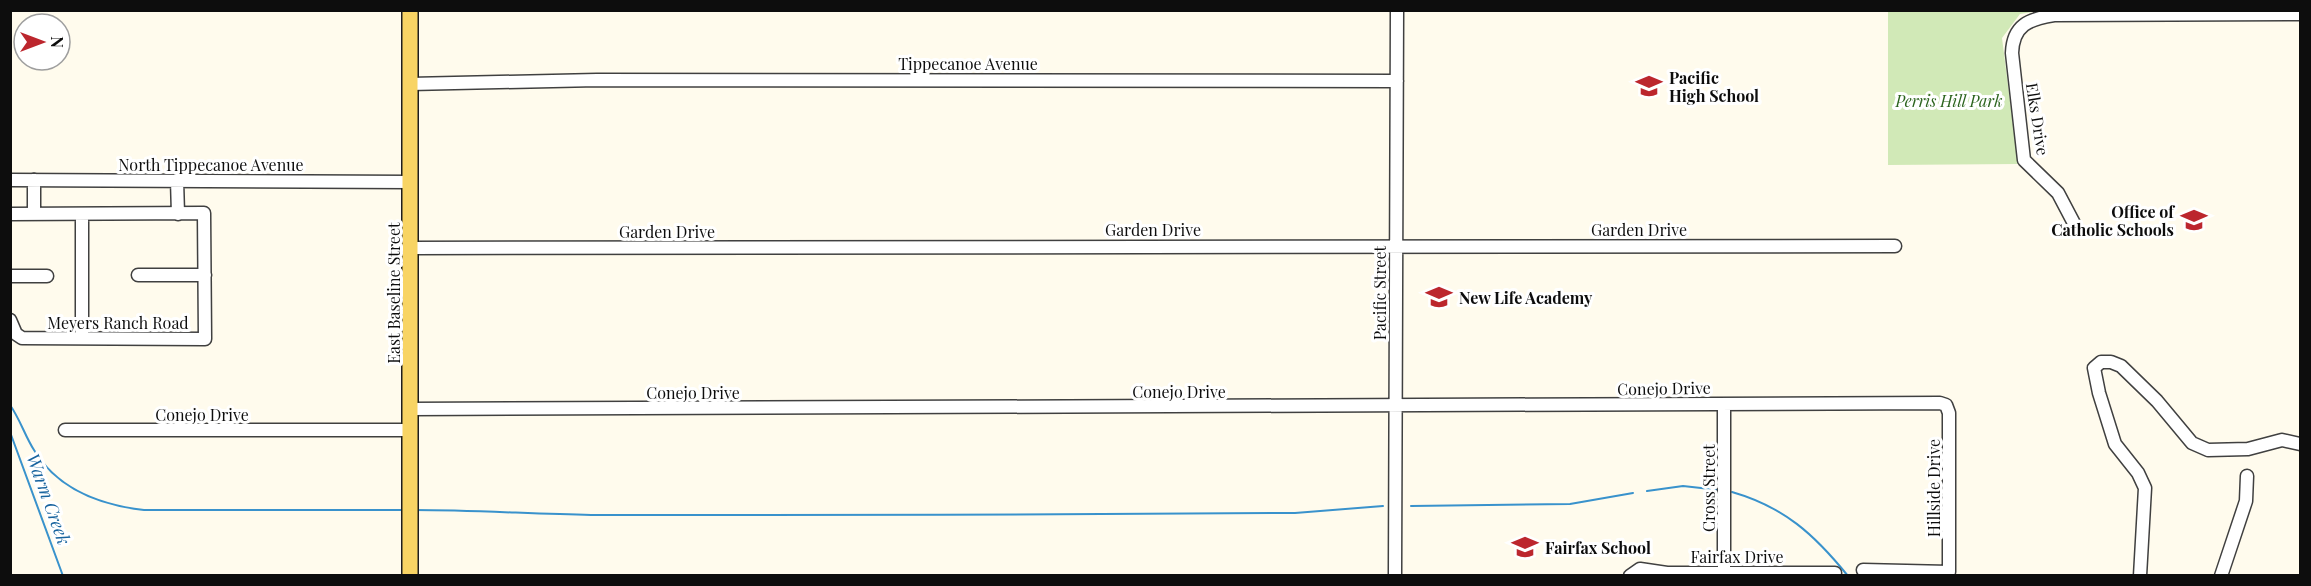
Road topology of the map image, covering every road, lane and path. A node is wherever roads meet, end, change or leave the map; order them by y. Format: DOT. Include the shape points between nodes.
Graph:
graph roads {
  1 [pos="410,10"];
  2 [pos="1397,10"];
  3 [pos="2301,14"];
  4 [pos="1396,81"];
  5 [pos="410,84"];
  6 [pos="10,180"];
  7 [pos="34,180"];
  8 [pos="177,180"];
  9 [pos="411,182"];
  10 [pos="10,214"];
  11 [pos="34,214"];
  12 [pos="82,214"];
  13 [pos="178,214"];
  14 [pos="2078,231"];
  15 [pos="1396,245"];
  16 [pos="1895,246"];
  17 [pos="411,248"];
  18 [pos="138,275"];
  19 [pos="205,275"];
  20 [pos="10,276"];
  21 [pos="47,276"];
  22 [pos="10,320"];
  23 [pos="82,338"];
  24 [pos="1724,404"];
  25 [pos="1946,405"];
  26 [pos="1396,407"];
  27 [pos="411,409"];
  28 [pos="65,430"];
  29 [pos="411,430"];
  30 [pos="2301,444"];
  31 [pos="2247,476"];
  32 [pos="1863,570"];
  33 [pos="1635,572"];
  34 [pos="1724,572"];
  35 [pos="1835,573"];
  36 [pos="410,576"];
  37 [pos="1395,576"];
  38 [pos="2140,576"];
  39 [pos="2221,576"];
  1 -- 5 [label="main road, East Baseline Street"];
  2 -- 4 [label="street, Pacific Street"];
  3 -- 14 [label="street, Elks Drive" via="2054,15 2020,26 2012,53 2024,160 2058,193"];
  4 -- 5 [label="street, Tippecanoe Avenue" via="597,80"];
  4 -- 15 [label="street, Pacific Street"];
  5 -- 9 [label="main road, East Baseline Street"];
  6 -- 7 [label="street, North Tippecanoe Avenue"];
  7 -- 8 [label="street, North Tippecanoe Avenue"];
  7 -- 11 [label="street"];
  8 -- 9 [label="street, North Tippecanoe Avenue"];
  8 -- 13 [label="street"];
  9 -- 17 [label="main road, East Baseline Street"];
  10 -- 11 [label="street, Meyers Ranch Road"];
  11 -- 12 [label="street, Meyers Ranch Road"];
  12 -- 13 [label="street, Meyers Ranch Road"];
  12 -- 23 [label="street"];
  13 -- 19 [label="street, Meyers Ranch Road" via="204,213"];
  15 -- 16 [label="street, Garden Drive"];
  15 -- 17 [label="street, Garden Drive"];
  15 -- 26 [label="street, Pacific Street"];
  17 -- 27 [label="main road, East Baseline Street"];
  18 -- 19 [label="street"];
  19 -- 23 [label="street, Meyers Ranch Road" via="205,339"];
  20 -- 21 [label="street"];
  22 -- 23 [label="street, Meyers Ranch Road" via="22,338"];
  24 -- 25 [label="street, Conejo Drive"];
  24 -- 26 [label="street, Conejo Drive"];
  24 -- 34 [label="street, Cross Street"];
  25 -- 32 [label="street, Hillside Drive" via="1950,572"];
  26 -- 27 [label="street, Conejo Drive"];
  26 -- 37 [label="street, Pacific Street"];
  27 -- 29 [label="main road, East Baseline Street"];
  28 -- 29 [label="street, Conejo Drive"];
  29 -- 36 [label="main road, East Baseline Street"];
  30 -- 38 [label="street" via="2282,440 2248,449 2208,450 2193,443 2121,366 2101,362 2094,368 2115,444 2145,488"];
  31 -- 39 [label="street" via="2246,501"];
  33 -- 34 [label="street, Fairfax Drive"];
  34 -- 35 [label="street, Fairfax Drive"];
}
